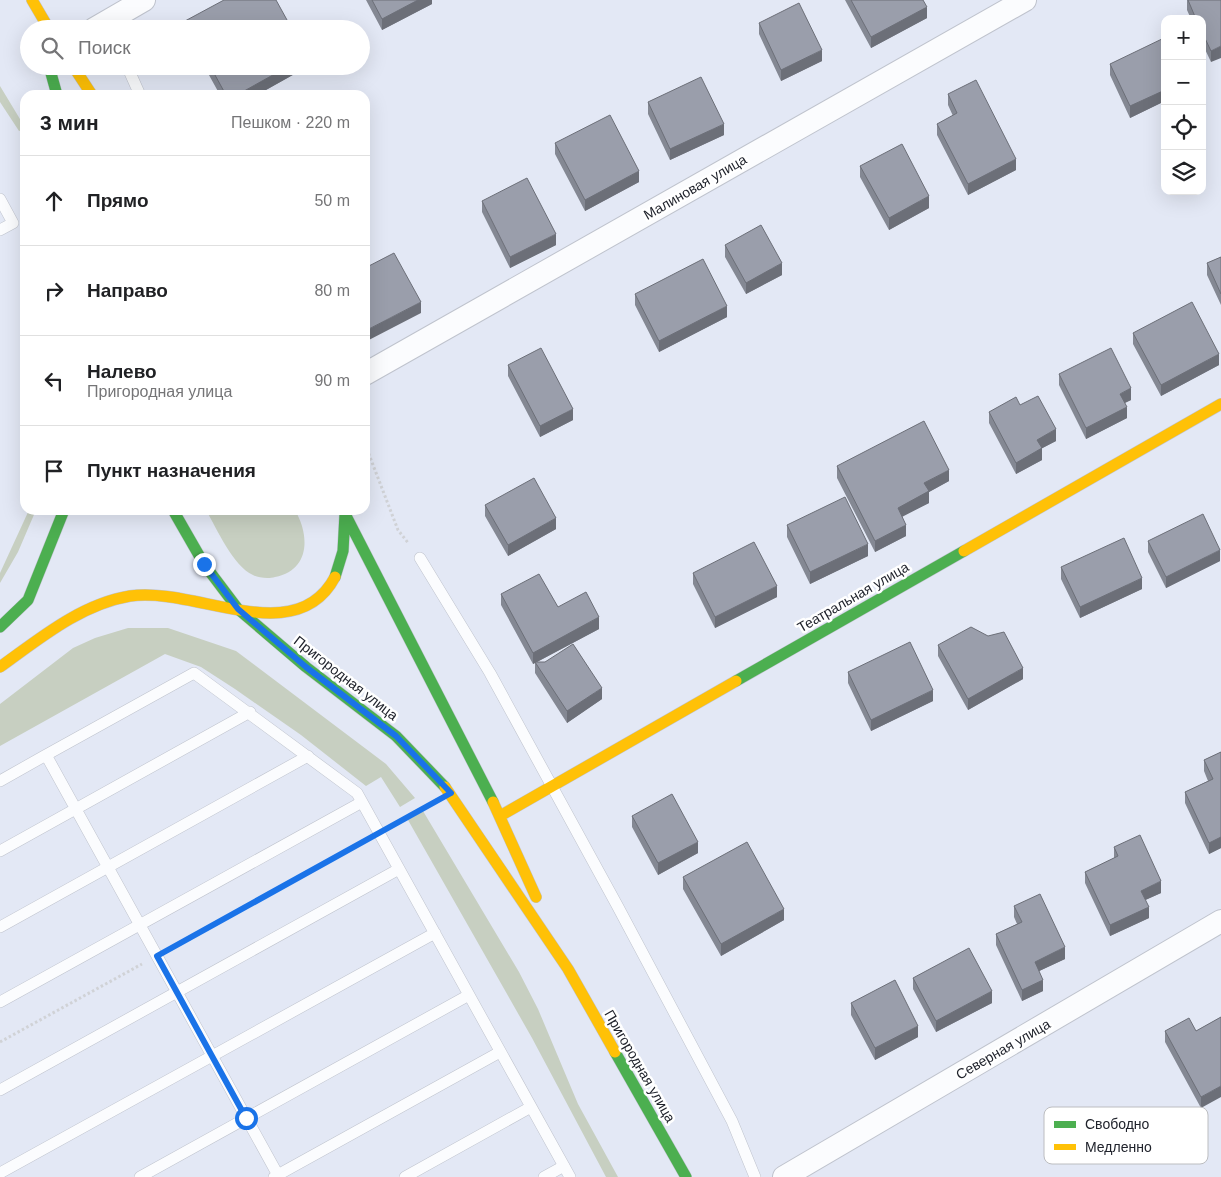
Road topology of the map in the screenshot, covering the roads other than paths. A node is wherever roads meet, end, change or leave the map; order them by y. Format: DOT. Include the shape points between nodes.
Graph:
graph roads {
  1 [pos="31,0"];
  2 [pos="144,0"];
  3 [pos="1025,0"];
  4 [pos="36,20"];
  5 [pos="43,20"];
  6 [pos="113,20"];
  7 [pos="51,75"];
  8 [pos="79,75"];
  9 [pos="131,75"];
  10 [pos="56,90"];
  11 [pos="89,90"];
  12 [pos="138,90"];
  13 [pos="0,199"];
  14 [pos="0,230"];
  15 [pos="370,371"];
  16 [pos="1221,404"];
  17 [pos="62,515"];
  18 [pos="176,515"];
  19 [pos="344,515"];
  20 [pos="346,515"];
  21 [pos="420,558"];
  22 [pos="238,609"];
  23 [pos="0,627"];
  24 [pos="0,667"];
  25 [pos="250,712"];
  26 [pos="46,755"];
  27 [pos="308,756"];
  28 [pos="0,780"];
  29 [pos="551,787"];
  30 [pos="362,802"];
  31 [pos="76,809"];
  32 [pos="500,816"];
  33 [pos="0,851"];
  34 [pos="108,868"];
  35 [pos="400,869"];
  36 [pos="1221,921"];
  37 [pos="140,925"];
  38 [pos="0,927"];
  39 [pos="435,933"];
  40 [pos="568,969"];
  41 [pos="177,992"];
  42 [pos="469,995"];
  43 [pos="0,1002"];
  44 [pos="500,1052"];
  45 [pos="212,1056"];
  46 [pos="0,1090"];
  47 [pos="531,1108"];
  48 [pos="246,1118"];
  49 [pos="564,1166"];
  50 [pos="0,1173"];
  51 [pos="277,1176"];
  52 [pos="140,1177"];
  53 [pos="405,1177"];
  54 [pos="544,1177"];
  55 [pos="570,1177"];
  56 [pos="686,1177"];
  57 [pos="755,1177"];
  58 [pos="784,1177"];
  1 -- 4 [label="main road"];
  1 -- 5 [label="main road"];
  2 -- 6 [label="street"];
  3 -- 15 [label="street, Малиновая улица"];
  7 -- 10 [label="main road"];
  8 -- 11 [label="main road"];
  9 -- 12 [label="lane"];
  13 -- 14 [label="lane" via="13,222"];
  16 -- 29 [label="main road, Театральная улица"];
  17 -- 23 [label="main road" via="28,600"];
  18 -- 22 [label="main road, Пригородная улица" via="204,564"];
  19 -- 22 [label="main road" via="346,544 335,577 322,598 299,612 269,614"];
  20 -- 32 [label="main road, Пригородная улица"];
  21 -- 29 [label="lane" via="490,673"];
  22 -- 24 [label="main road" via="191,598 148,594 97,606 55,628"];
  22 -- 40 [label="main road, Пригородная улица" via="306,667 396,736 451,793"];
  25 -- 26 [label="lane" via="194,673"];
  25 -- 27 [label="lane"];
  25 -- 31 [label="lane"];
  26 -- 28 [label="lane"];
  26 -- 31 [label="lane"];
  27 -- 30 [label="lane" via="357,793"];
  27 -- 34 [label="lane"];
  29 -- 32 [label="main road, Театральная улица"];
  29 -- 57 [label="lane" via="727,1112"];
  30 -- 35 [label="lane"];
  30 -- 37 [label="lane"];
  31 -- 33 [label="lane"];
  31 -- 34 [label="lane"];
  32 -- 40 [label="main road, Пригородная улица"];
  34 -- 37 [label="lane"];
  34 -- 38 [label="lane"];
  35 -- 39 [label="lane"];
  35 -- 41 [label="lane"];
  36 -- 58 [label="street, Северная улица"];
  37 -- 41 [label="lane"];
  37 -- 43 [label="lane"];
  39 -- 42 [label="lane"];
  39 -- 45 [label="lane"];
  40 -- 56 [label="main road, Пригородная улица"];
  41 -- 45 [label="lane"];
  41 -- 46 [label="lane"];
  42 -- 44 [label="lane"];
  42 -- 48 [label="lane"];
  44 -- 47 [label="lane"];
  44 -- 51 [label="lane"];
  45 -- 48 [label="lane"];
  45 -- 50 [label="lane"];
  47 -- 49 [label="lane"];
  47 -- 53 [label="lane"];
  48 -- 51 [label="lane"];
  48 -- 52 [label="lane"];
  49 -- 54 [label="lane"];
  49 -- 55 [label="lane"];
}
